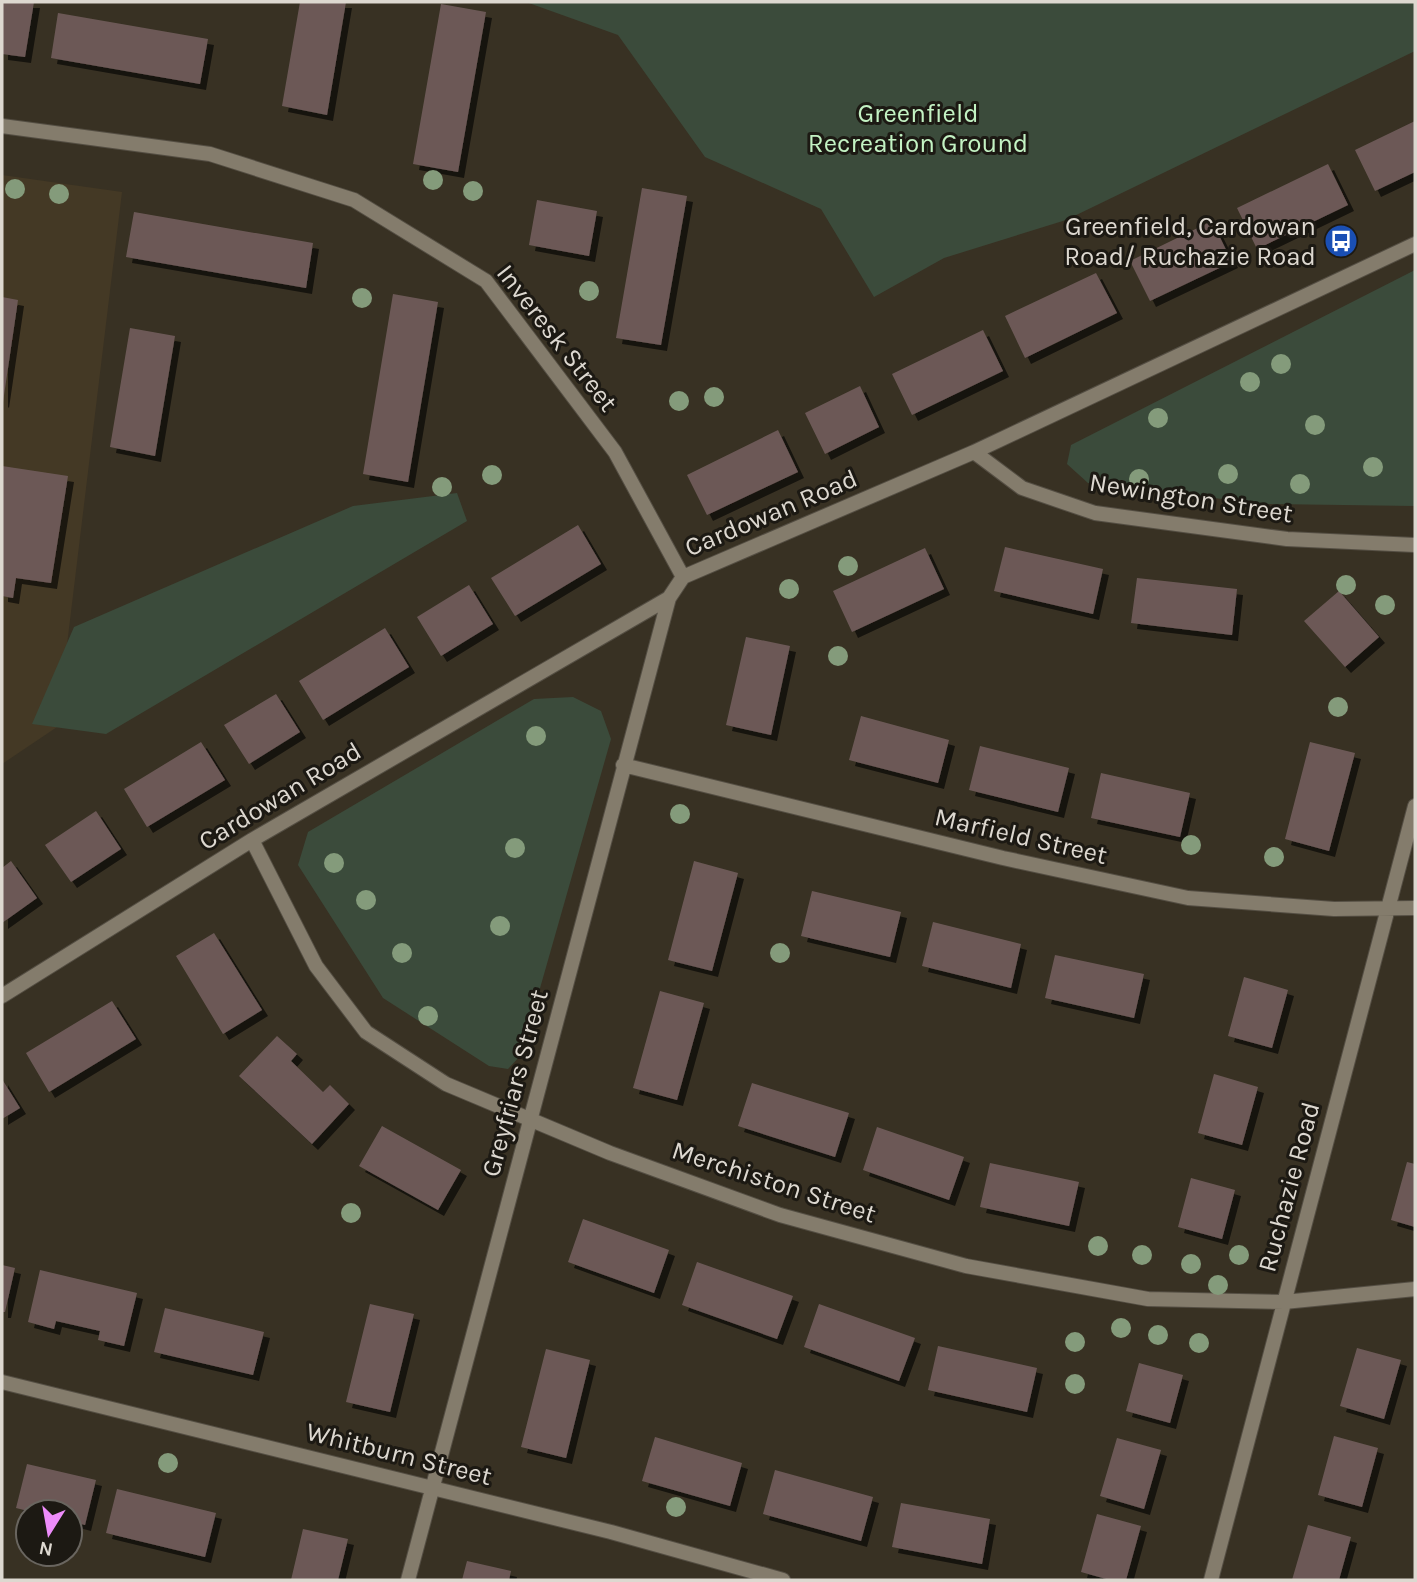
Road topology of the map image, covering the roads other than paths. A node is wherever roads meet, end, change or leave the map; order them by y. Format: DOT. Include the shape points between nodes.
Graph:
graph roads {
  1 [pos="2,127"];
  2 [pos="1415,244"];
  3 [pos="974,452"];
  4 [pos="1415,545"];
  5 [pos="683,577"];
  6 [pos="669,598"];
  7 [pos="623,765"];
  8 [pos="1415,806"];
  9 [pos="253,840"];
  10 [pos="1415,908"];
  11 [pos="1387,909"];
  12 [pos="2,996"];
  13 [pos="530,1121"];
  14 [pos="1415,1289"];
  15 [pos="1284,1302"];
  16 [pos="2,1382"];
  17 [pos="433,1487"];
  18 [pos="408,1580"];
  19 [pos="783,1580"];
  20 [pos="1210,1580"];
  1 -- 5 [label="street, Inveresk Street" via="210,154 341,195 486,281 615,452"];
  2 -- 3 [label="street, Cardowan Road"];
  3 -- 4 [label="street, Newington Street" via="1022,488 1095,513 1287,539"];
  3 -- 5 [label="street, Cardowan Road"];
  5 -- 6 [label="street, Cardowan Road"];
  6 -- 7 [label="street, Greyfriars Street"];
  6 -- 9 [label="street, Cardowan Road"];
  7 -- 11 [label="street, Marfield Street" via="1003,859 1188,898"];
  7 -- 13 [label="street, Greyfriars Street"];
  8 -- 11 [label="street, Ruchazie Road"];
  9 -- 12 [label="street, Cardowan Road"];
  9 -- 13 [label="street, Merchiston Street" via="316,966 366,1032 446,1084"];
  10 -- 11 [label="street, Marfield Street"];
  11 -- 15 [label="street, Ruchazie Road"];
  13 -- 15 [label="street, Merchiston Street" via="780,1215 966,1266 1148,1300"];
  13 -- 17 [label="street, Greyfriars Street"];
  14 -- 15 [label="street, Merchiston Street"];
  15 -- 20 [label="street, Ruchazie Road"];
  16 -- 17 [label="street, Whitburn Street"];
  17 -- 18 [label="street, Greyfriars Street"];
  17 -- 19 [label="street, Whitburn Street"];
}
